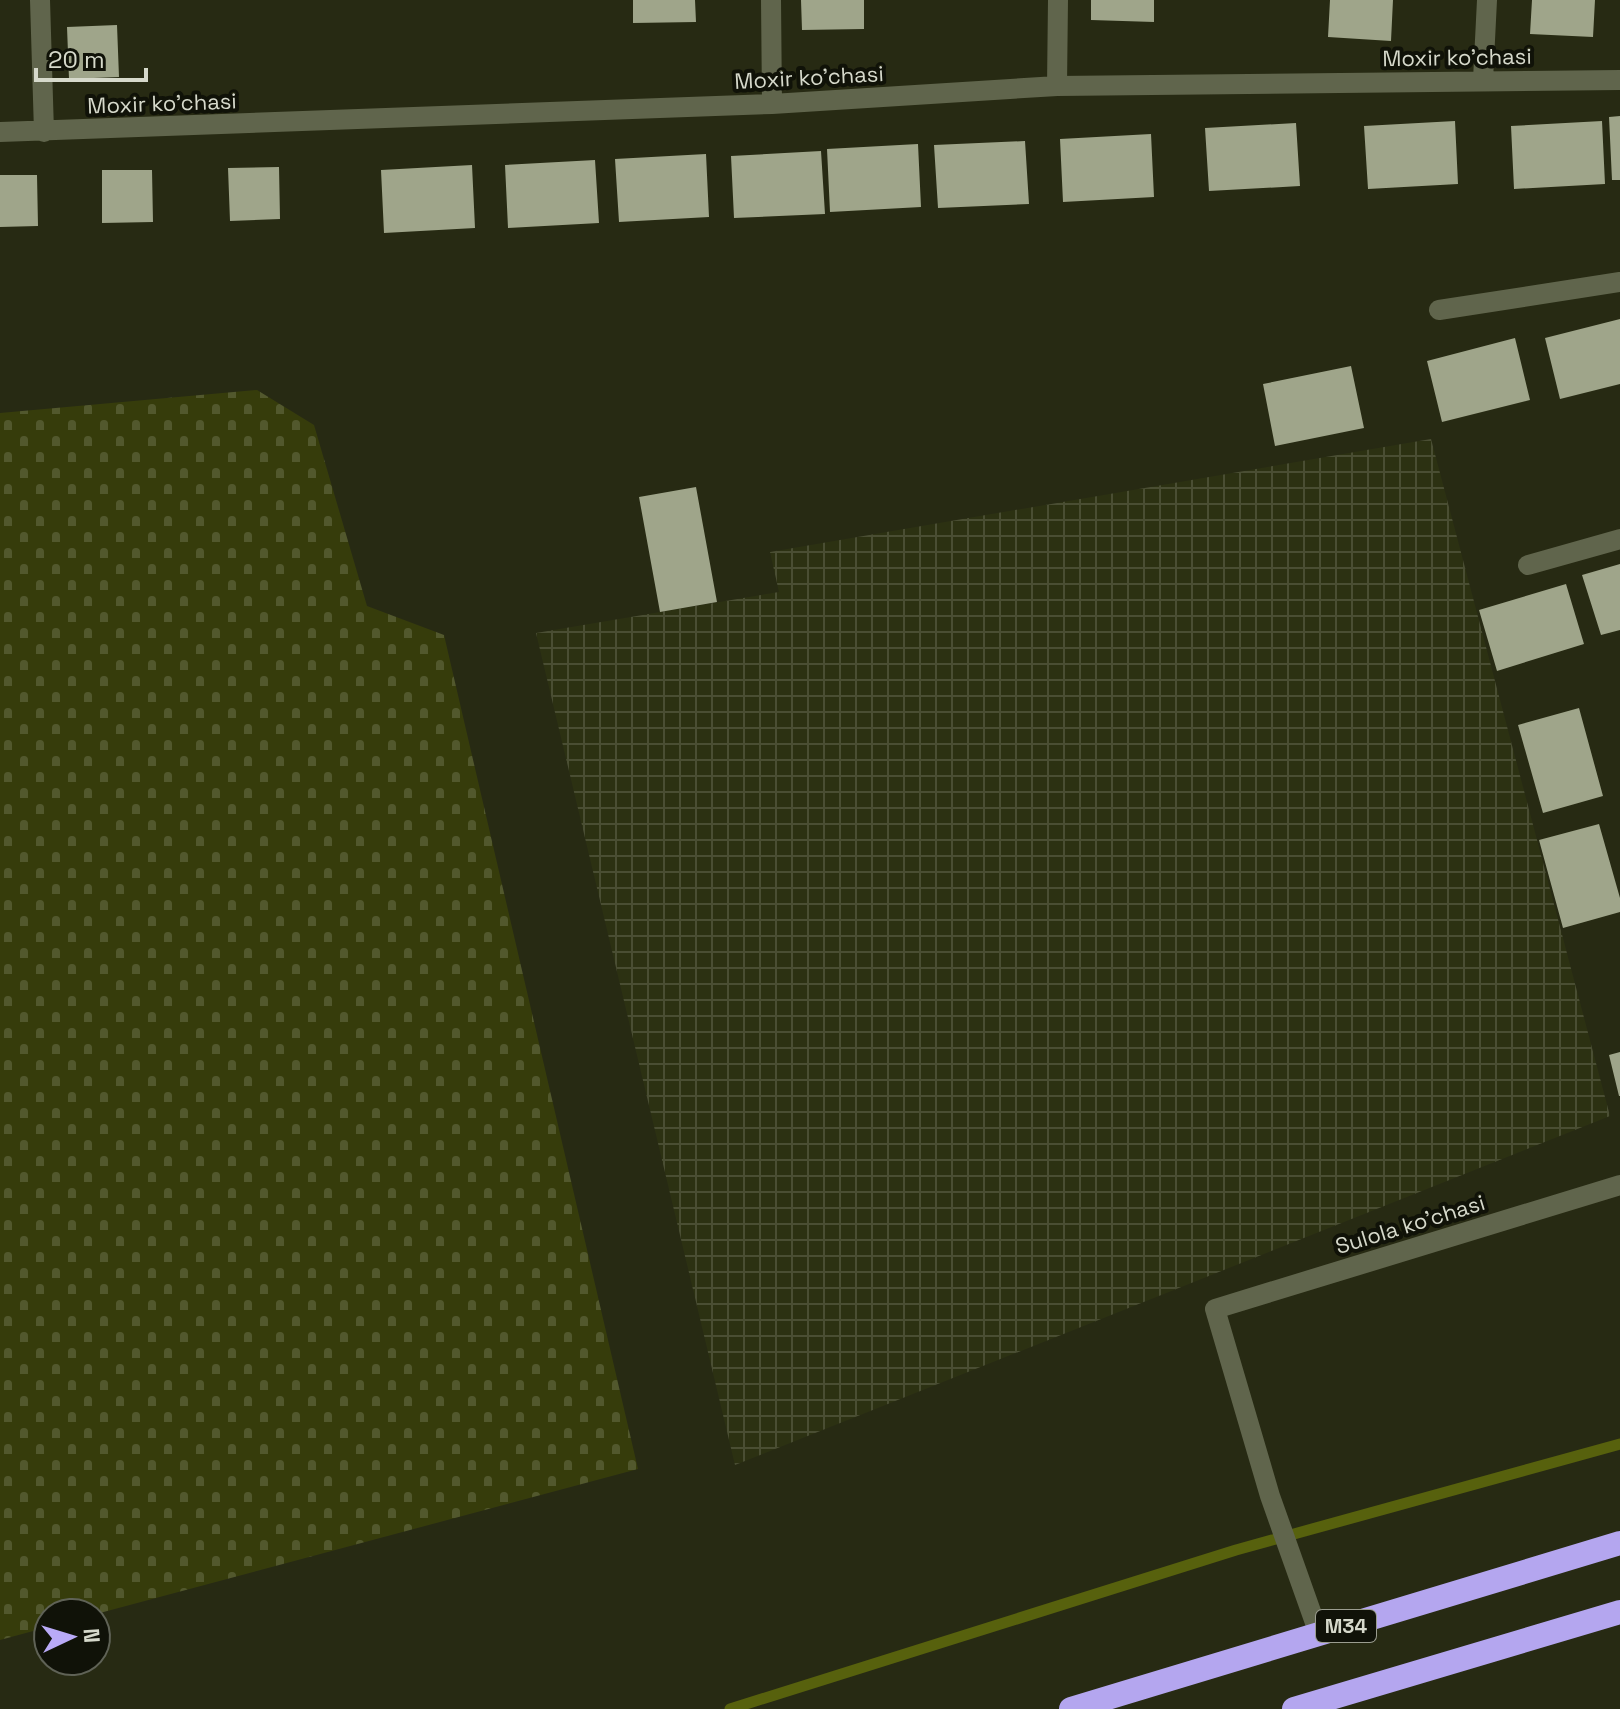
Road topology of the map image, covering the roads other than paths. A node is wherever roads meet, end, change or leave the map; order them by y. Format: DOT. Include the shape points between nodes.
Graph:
graph roads {
  1 [pos="40,0"];
  2 [pos="771,0"];
  3 [pos="1058,0"];
  4 [pos="1487,0"];
  5 [pos="1483,80"];
  6 [pos="1620,80"];
  7 [pos="1057,86"];
  8 [pos="772,104"];
  9 [pos="0,132"];
  10 [pos="44,132"];
  11 [pos="1620,282"];
  12 [pos="1439,310"];
  13 [pos="1620,539"];
  14 [pos="1528,565"];
  15 [pos="1620,1185"];
  16 [pos="1620,1543"];
  17 [pos="1620,1612"];
  18 [pos="1319,1634"];
  19 [pos="1071,1709"];
  20 [pos="1294,1709"];
  1 -- 10 [label="street"];
  2 -- 8 [label="street"];
  3 -- 7 [label="street"];
  4 -- 5 [label="street"];
  5 -- 6 [label="street, Moxir ko'chasi"];
  5 -- 7 [label="street, Moxir ko'chasi"];
  7 -- 8 [label="street, Moxir ko'chasi"];
  8 -- 10 [label="street, Moxir ko'chasi"];
  9 -- 10 [label="street, Moxir ko'chasi"];
  11 -- 12 [label="street"];
  13 -- 14 [label="street"];
  15 -- 18 [label="street, Sulola ko'chasi" via="1215,1309 1270,1496"];
  16 -- 18 [label="highway, M34"];
  17 -- 20 [label="highway"];
  18 -- 19 [label="highway, M34"];
}
